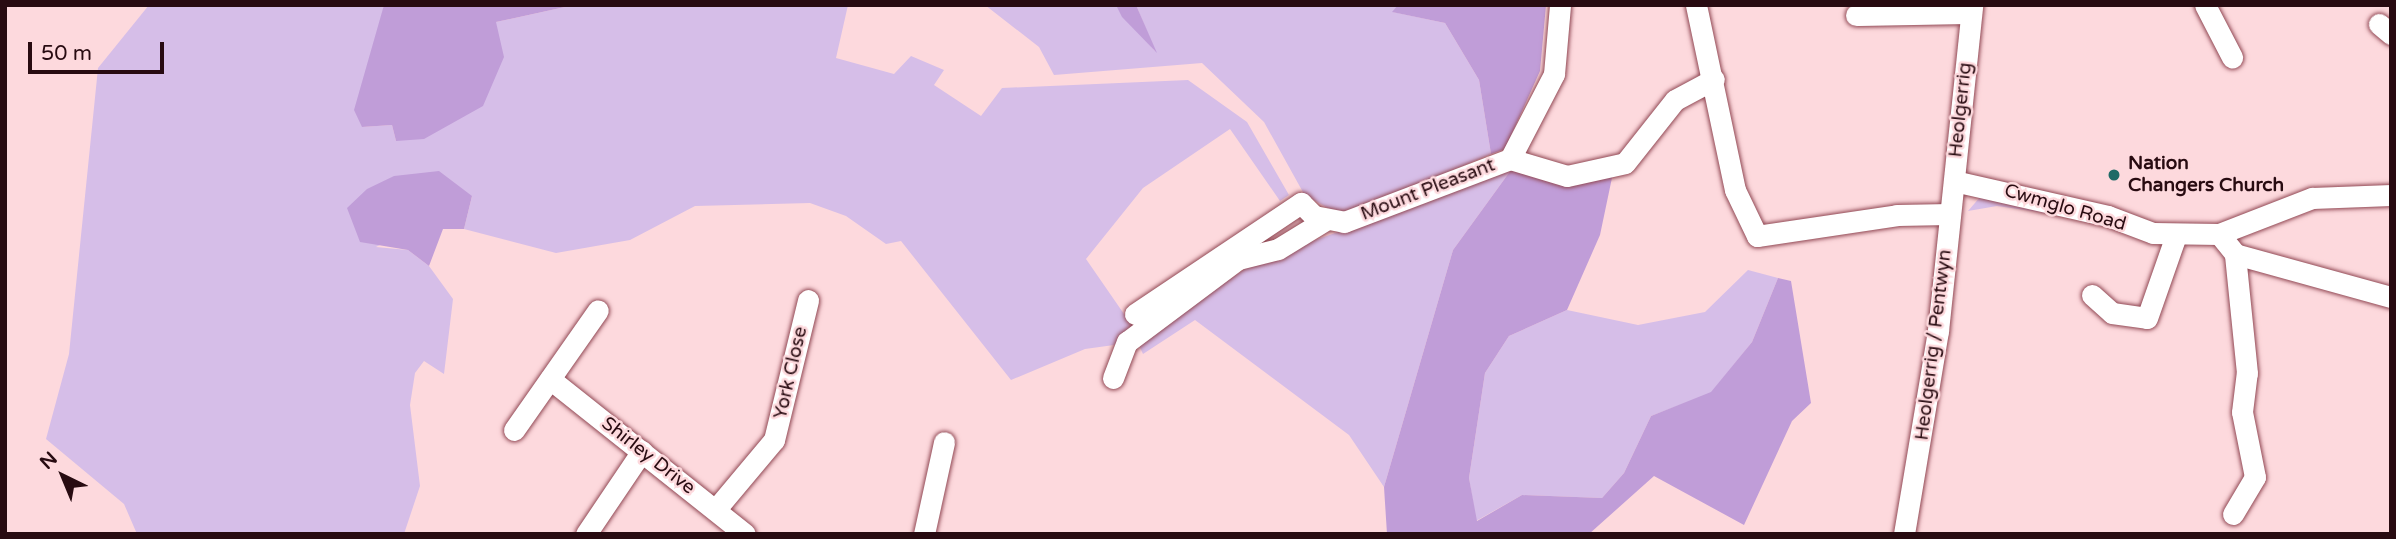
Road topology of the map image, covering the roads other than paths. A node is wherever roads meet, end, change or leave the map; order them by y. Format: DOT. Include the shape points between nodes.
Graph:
graph roads {
  1 [pos="1559,5"];
  2 [pos="1696,5"];
  3 [pos="2205,5"];
  4 [pos="1971,9"];
  5 [pos="1856,15"];
  6 [pos="2232,57"];
  7 [pos="1714,79"];
  8 [pos="1510,159"];
  9 [pos="1954,181"];
  10 [pos="2391,195"];
  11 [pos="1950,214"];
  12 [pos="1327,219"];
  13 [pos="2176,234"];
  14 [pos="2219,234"];
  15 [pos="2235,254"];
  16 [pos="2092,295"];
  17 [pos="2391,297"];
  18 [pos="808,300"];
  19 [pos="598,310"];
  20 [pos="1135,314"];
  21 [pos="1113,378"];
  22 [pos="550,379"];
  23 [pos="514,430"];
  24 [pos="944,443"];
  25 [pos="642,451"];
  26 [pos="716,509"];
  27 [pos="2233,514"];
  28 [pos="586,534"];
  29 [pos="745,534"];
  30 [pos="924,534"];
  31 [pos="1903,534"];
  1 -- 8 [label="street, Mount Pleasant" via="1554,74"];
  2 -- 7 [label="street"];
  3 -- 6 [label="street"];
  4 -- 5 [label="street"];
  4 -- 9 [label="street, Heolgerrig"];
  7 -- 8 [label="street" via="1675,100 1625,163 1567,176"];
  7 -- 11 [label="street" via="1735,190 1757,236 1897,215"];
  8 -- 12 [label="street, Mount Pleasant" via="1344,222"];
  9 -- 11 [label="street, Heolgerrig"];
  9 -- 13 [label="street, Cwmglo Road"];
  10 -- 14 [label="street" via="2312,198"];
  11 -- 31 [label="street, Heolgerrig / Pentwyn" via="1917,476"];
  12 -- 20 [label="street" via="1301,203 1284,211"];
  12 -- 21 [label="street" via="1278,249 1238,259 1127,342"];
  13 -- 14 [label="street, Cwmglo Road"];
  13 -- 16 [label="street" via="2147,318 2112,313"];
  14 -- 15 [label="street"];
  15 -- 17 [label="street"];
  15 -- 27 [label="street" via="2246,373 2242,412 2255,477"];
  18 -- 26 [label="street, York Close" via="774,440"];
  19 -- 22 [label="street"];
  22 -- 23 [label="street"];
  22 -- 25 [label="street, Shirley Drive"];
  24 -- 30 [label="street"];
  25 -- 26 [label="street, Shirley Drive"];
  25 -- 28 [label="street"];
  26 -- 29 [label="street, Shirley Drive"];
}
